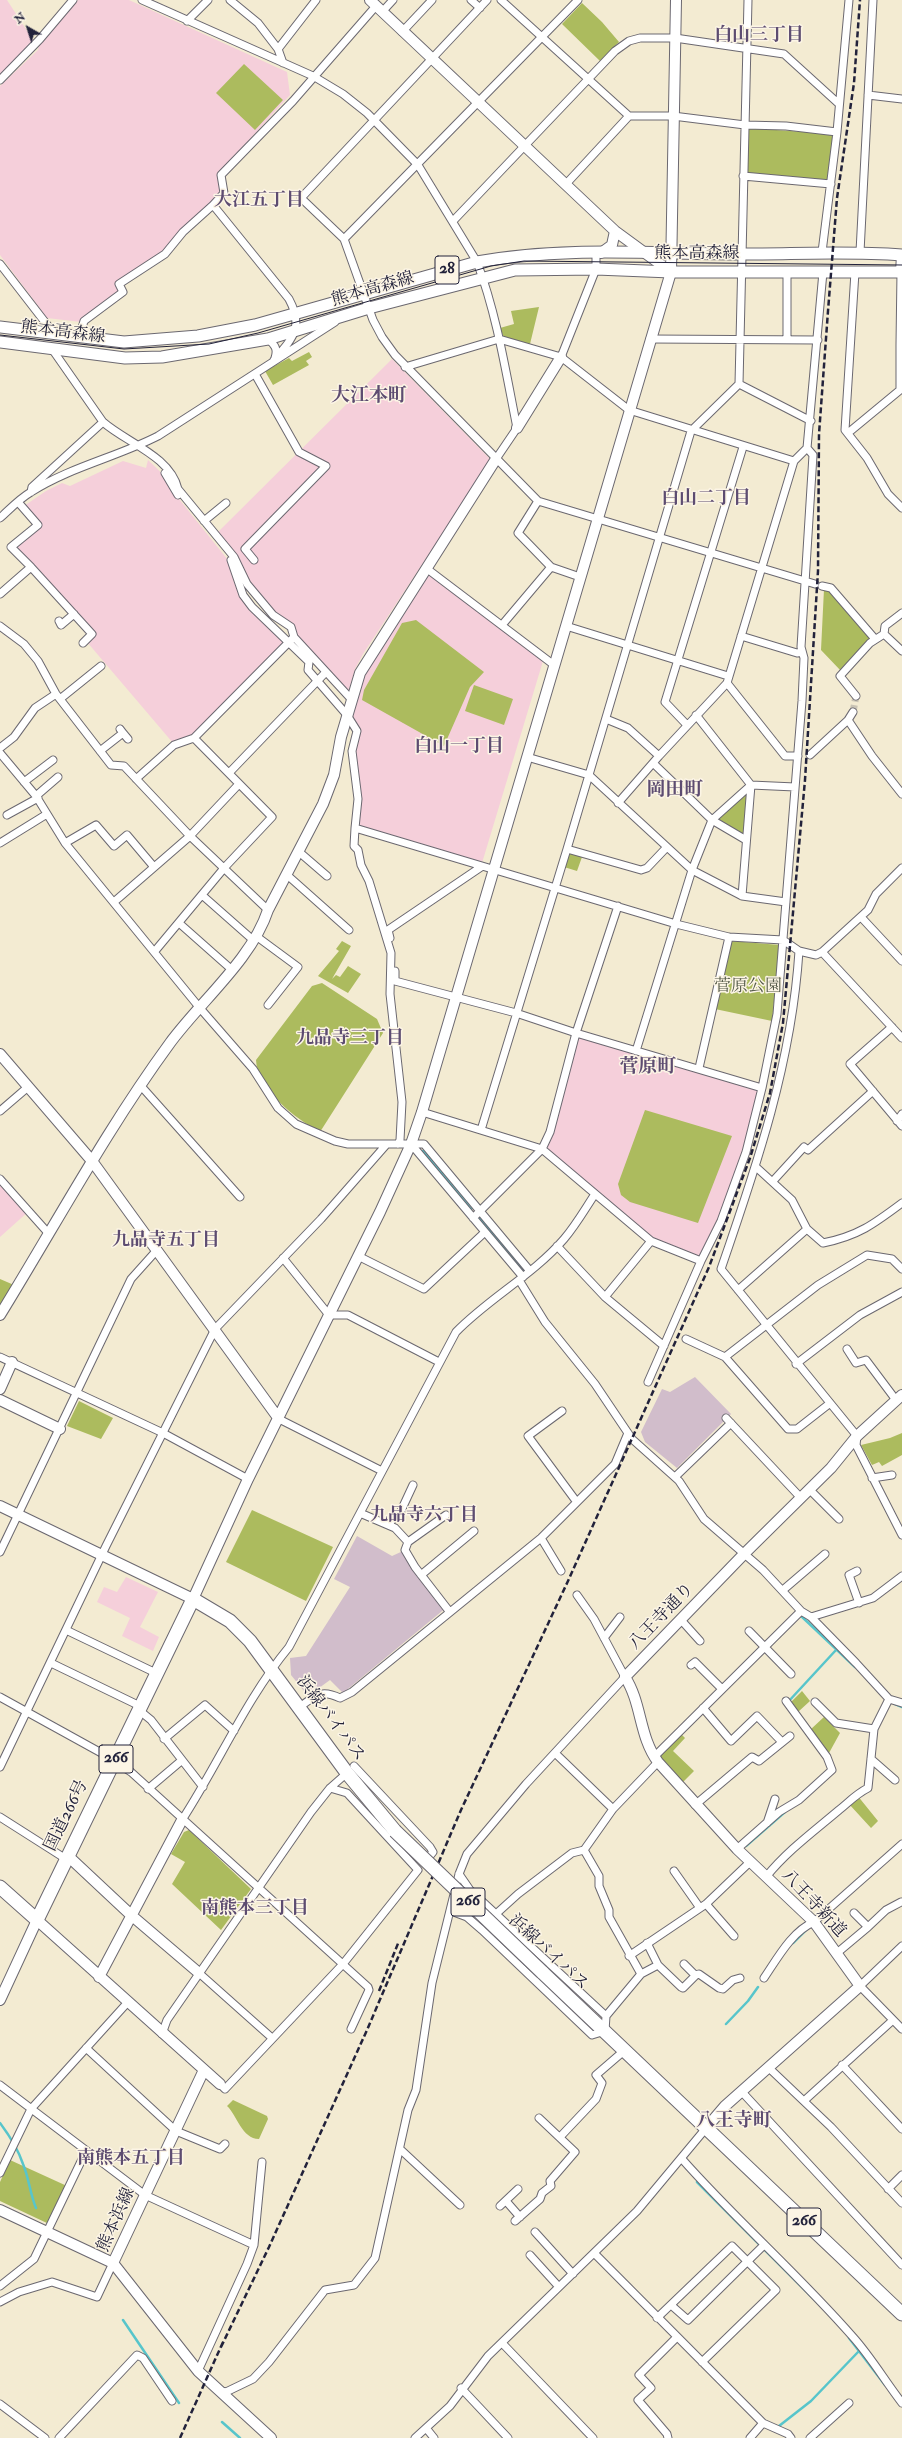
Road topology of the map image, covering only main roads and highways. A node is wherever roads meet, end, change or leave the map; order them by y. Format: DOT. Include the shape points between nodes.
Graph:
graph roads {
  1 [pos="902,255"];
  2 [pos="901,272"];
  3 [pos="0,327"];
  4 [pos="0,342"];
  5 [pos="193,1598"];
  6 [pos="0,1887"];
  7 [pos="902,2314"];
  1 -- 3 [label="main road, 熊本高森線 / 28" via="860,252 644,252 507,256 477,262 255,325 162,340 124,342 56,336"];
  2 -- 4 [label="main road, 熊本高森線 / 28" via="671,272 596,268 515,270 369,308 268,339 162,357 125,358"];
  5 -- 6 [label="highway, 国道266号 / 266" via="37,1920"];
  5 -- 7 [label="highway, 浜線バイパス / 266, bridge" via="230,1621 250,1641 298,1708 351,1770 395,1831 707,2127 842,2260"];
}
